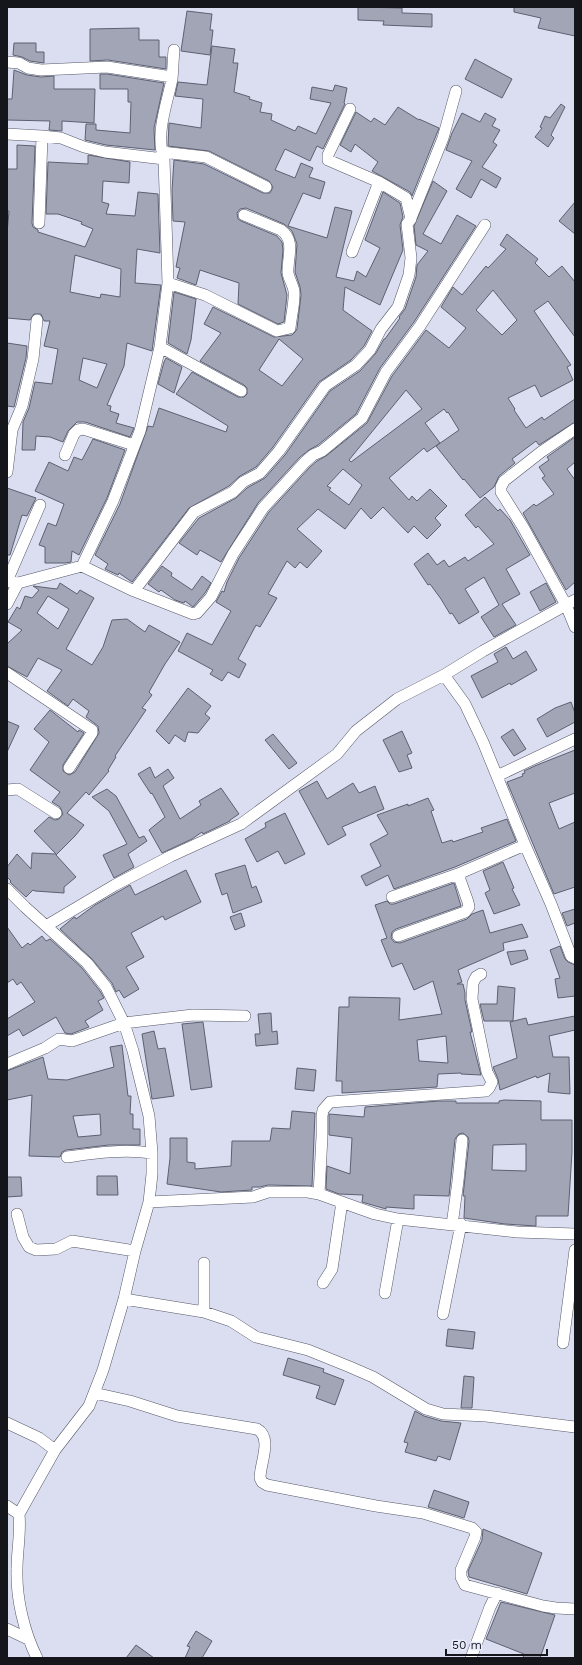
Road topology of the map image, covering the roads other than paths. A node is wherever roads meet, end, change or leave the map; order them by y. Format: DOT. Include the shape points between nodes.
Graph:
graph roads {
  1 [pos="174,50"];
  2 [pos="7,62"];
  3 [pos="172,77"];
  4 [pos="456,91"];
  5 [pos="350,109"];
  6 [pos="7,134"];
  7 [pos="42,136"];
  8 [pos="163,155"];
  9 [pos="379,182"];
  10 [pos="266,188"];
  11 [pos="244,215"];
  12 [pos="410,219"];
  13 [pos="39,223"];
  14 [pos="485,225"];
  15 [pos="352,252"];
  16 [pos="168,283"];
  17 [pos="36,320"];
  18 [pos="160,347"];
  19 [pos="241,391"];
  20 [pos="575,428"];
  21 [pos="134,444"];
  22 [pos="65,455"];
  23 [pos="7,472"];
  24 [pos="40,506"];
  25 [pos="82,566"];
  26 [pos="11,582"];
  27 [pos="134,591"];
  28 [pos="570,602"];
  29 [pos="7,604"];
  30 [pos="575,627"];
  31 [pos="7,673"];
  32 [pos="444,675"];
  33 [pos="575,739"];
  34 [pos="69,768"];
  35 [pos="497,776"];
  36 [pos="7,790"];
  37 [pos="56,814"];
  38 [pos="525,845"];
  39 [pos="458,874"];
  40 [pos="7,889"];
  41 [pos="392,897"];
  42 [pos="46,926"];
  43 [pos="398,936"];
  44 [pos="575,958"];
  45 [pos="481,974"];
  46 [pos="245,1016"];
  47 [pos="124,1023"];
  48 [pos="7,1064"];
  49 [pos="462,1140"];
  50 [pos="152,1153"];
  51 [pos="67,1156"];
  52 [pos="319,1194"];
  53 [pos="150,1202"];
  54 [pos="342,1202"];
  55 [pos="17,1214"];
  56 [pos="398,1218"];
  57 [pos="456,1224"];
  58 [pos="575,1234"];
  59 [pos="575,1250"];
  60 [pos="135,1251"];
  61 [pos="204,1263"];
  62 [pos="323,1283"];
  63 [pos="385,1294"];
  64 [pos="124,1299"];
  65 [pos="204,1312"];
  66 [pos="443,1314"];
  67 [pos="563,1343"];
  68 [pos="94,1393"];
  69 [pos="7,1423"];
  70 [pos="575,1427"];
  71 [pos="55,1450"];
  72 [pos="7,1506"];
  73 [pos="19,1514"];
  74 [pos="497,1593"];
  75 [pos="575,1609"];
  76 [pos="7,1629"];
  77 [pos="28,1639"];
  78 [pos="37,1658"];
  79 [pos="471,1658"];
  1 -- 3 [label="street"];
  2 -- 3 [label="street" via="41,70 107,67"];
  3 -- 8 [label="street" via="162,127"];
  4 -- 12 [label="street" via="443,138"];
  5 -- 9 [label="street" via="328,160"];
  6 -- 7 [label="street"];
  7 -- 8 [label="street" via="61,138 105,152"];
  7 -- 13 [label="street"];
  8 -- 10 [label="street" via="206,158"];
  8 -- 16 [label="street"];
  9 -- 12 [label="street" via="406,198"];
  9 -- 15 [label="street"];
  11 -- 16 [label="street" via="287,234 290,247 288,274 294,292 290,328 277,331 205,295"];
  12 -- 27 [label="street" via="407,224 411,258 409,275 398,307 370,350 356,366 325,386 279,451 260,473 243,482 233,492 194,512"];
  14 -- 27 [label="street" via="420,326 386,372 362,418 322,452 305,462 263,508 232,554 204,606 193,614"];
  16 -- 18 [label="street"];
  17 -- 23 [label="street" via="33,359 22,406 12,430"];
  18 -- 19 [label="street"];
  18 -- 21 [label="street" via="140,431"];
  20 -- 28 [label="street" via="510,476 501,487 504,500"];
  21 -- 22 [label="street" via="83,429 74,434"];
  21 -- 25 [label="street" via="113,500"];
  24 -- 26 [label="street"];
  25 -- 26 [label="street"];
  25 -- 27 [label="street"];
  26 -- 29 [label="street"];
  28 -- 30 [label="street"];
  28 -- 32 [label="street"];
  31 -- 34 [label="street" via="92,730"];
  32 -- 35 [label="street" via="465,704"];
  32 -- 42 [label="street" via="398,699 356,731 336,754 241,824 114,885"];
  33 -- 35 [label="street"];
  35 -- 38 [label="street"];
  36 -- 37 [label="street" via="18,789"];
  38 -- 39 [label="street"];
  38 -- 44 [label="street" via="571,956"];
  39 -- 41 [label="street"];
  39 -- 43 [label="street" via="469,907 465,912"];
  40 -- 42 [label="street"];
  42 -- 47 [label="street" via="87,963 106,987"];
  45 -- 52 [label="street" via="473,983 472,999 487,1072 492,1082 489,1088 486,1091 330,1102 323,1110 322,1116"];
  46 -- 47 [label="street" via="193,1015"];
  47 -- 48 [label="street" via="72,1041 59,1039 46,1048"];
  47 -- 50 [label="street" via="149,1116"];
  49 -- 57 [label="street"];
  50 -- 51 [label="street" via="132,1150"];
  50 -- 53 [label="street"];
  52 -- 53 [label="street" via="268,1192 253,1197"];
  52 -- 54 [label="street"];
  53 -- 60 [label="street"];
  54 -- 56 [label="street" via="375,1214"];
  54 -- 62 [label="street" via="332,1269"];
  55 -- 60 [label="street" via="23,1237 29,1247 36,1250 56,1249 72,1241"];
  56 -- 57 [label="street"];
  56 -- 63 [label="street"];
  57 -- 58 [label="street" via="517,1232"];
  57 -- 66 [label="street"];
  59 -- 67 [label="street"];
  60 -- 64 [label="street"];
  61 -- 65 [label="street"];
  64 -- 65 [label="street"];
  64 -- 68 [label="street"];
  65 -- 70 [label="street" via="231,1321 256,1338 308,1350 335,1360 373,1378 430,1411"];
  68 -- 71 [label="street" via="89,1406"];
  68 -- 74 [label="street" via="177,1416 258,1429 265,1439 260,1478 267,1485 422,1513 472,1528 476,1532 476,1537 461,1570 461,1577 465,1585"];
  69 -- 71 [label="street" via="39,1438"];
  71 -- 73 [label="street"];
  72 -- 73 [label="street"];
  73 -- 77 [label="street" via="21,1528 16,1570"];
  74 -- 75 [label="street" via="543,1606"];
  74 -- 79 [label="street"];
  76 -- 77 [label="street"];
  77 -- 78 [label="street"];
}
